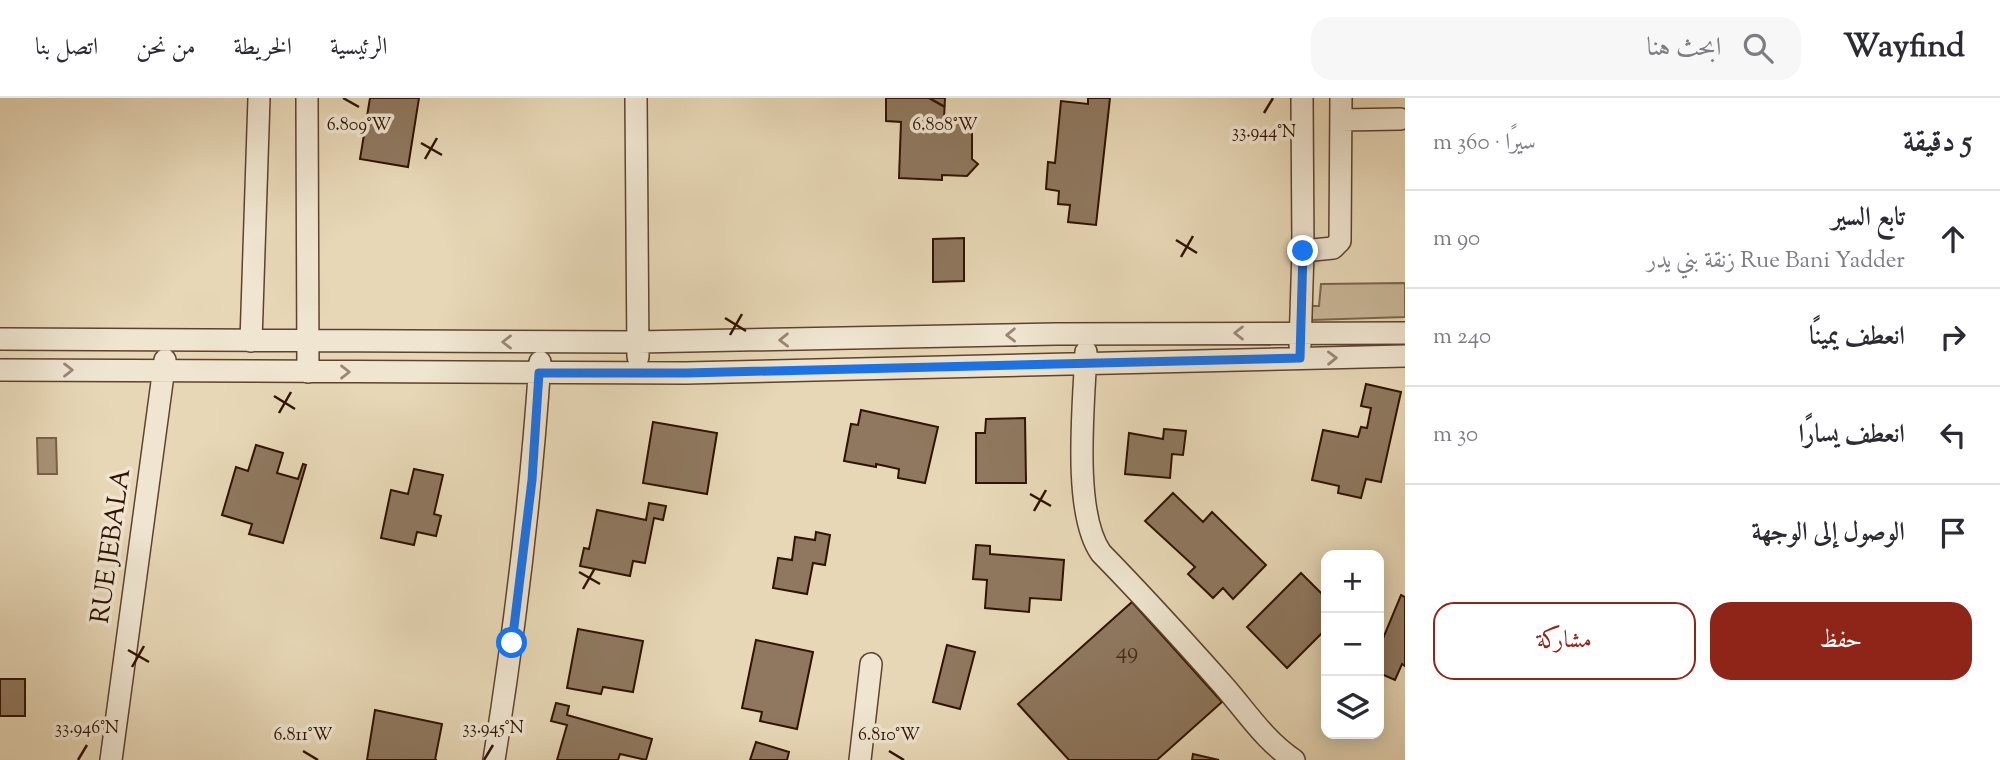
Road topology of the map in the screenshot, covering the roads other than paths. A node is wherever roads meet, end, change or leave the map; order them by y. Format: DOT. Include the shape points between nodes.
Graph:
graph roads {
  1 [pos="259,98"];
  2 [pos="307,98"];
  3 [pos="636,98"];
  4 [pos="1302,98"];
  5 [pos="1341,98"];
  6 [pos="1400,119"];
  7 [pos="1341,120"];
  8 [pos="1303,251"];
  9 [pos="1300,332"];
  10 [pos="1405,333"];
  11 [pos="1087,334"];
  12 [pos="0,339"];
  13 [pos="168,340"];
  14 [pos="251,341"];
  15 [pos="308,341"];
  16 [pos="541,342"];
  17 [pos="638,342"];
  18 [pos="1405,356"];
  19 [pos="1300,358"];
  20 [pos="1086,364"];
  21 [pos="0,370"];
  22 [pos="163,371"];
  23 [pos="308,372"];
  24 [pos="539,373"];
  25 [pos="638,373"];
  26 [pos="871,664"];
  27 [pos="111,760"];
  28 [pos="494,760"];
  29 [pos="860,760"];
  30 [pos="1294,760"];
  1 -- 14 [label="street"];
  2 -- 15 [label="street"];
  3 -- 17 [label="street"];
  4 -- 8 [label="street"];
  5 -- 7 [label="street"];
  6 -- 7 [label="street"];
  7 -- 8 [label="street" via="1340,242 1333,248"];
  8 -- 9 [label="street"];
  9 -- 10 [label="street"];
  9 -- 11 [label="street, one-way"];
  9 -- 19 [label="street"];
  11 -- 17 [label="street, one-way"];
  11 -- 20 [label="street"];
  12 -- 13 [label="street"];
  13 -- 14 [label="street"];
  13 -- 22 [label="street, RUE JEBALA"];
  14 -- 15 [label="street"];
  16 -- 15 [label="street, one-way"];
  15 -- 23 [label="street"];
  16 -- 17 [label="street"];
  16 -- 24 [label="street"];
  17 -- 25 [label="street"];
  19 -- 18 [label="street, one-way"];
  19 -- 20 [label="street"];
  20 -- 25 [label="street"];
  20 -- 30 [label="street" via="1083,483 1093,540 1258,727"];
  21 -- 22 [label="street, one-way"];
  22 -- 23 [label="street"];
  22 -- 27 [label="street, RUE JEBALA"];
  23 -- 24 [label="street, one-way"];
  24 -- 25 [label="street"];
  24 -- 28 [label="street" via="532,480"];
  26 -- 29 [label="street"];
}
